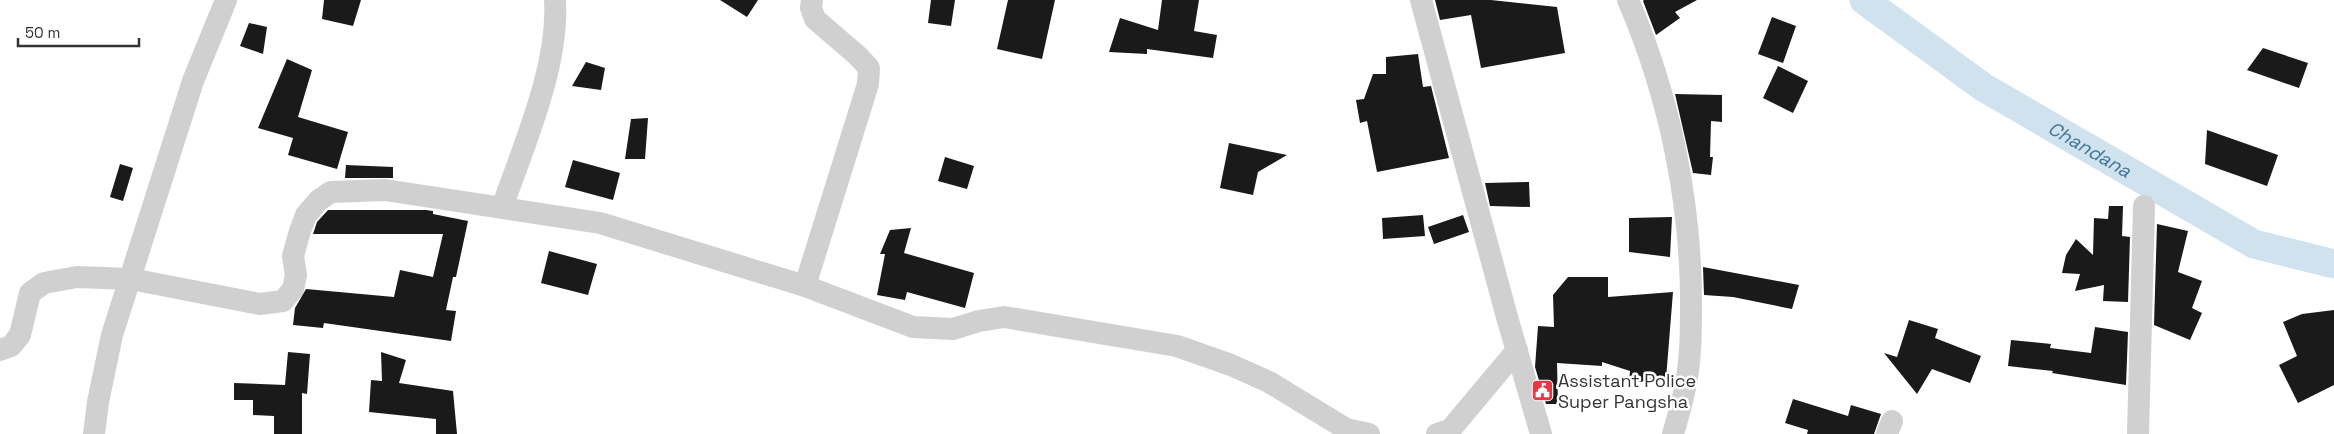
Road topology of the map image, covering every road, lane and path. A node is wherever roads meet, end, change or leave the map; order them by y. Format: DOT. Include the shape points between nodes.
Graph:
graph roads {
  1 [pos="226,0"];
  2 [pos="554,0"];
  3 [pos="812,0"];
  4 [pos="1421,0"];
  5 [pos="1628,0"];
  6 [pos="2144,206"];
  7 [pos="502,208"];
  8 [pos="131,279"];
  9 [pos="805,286"];
  10 [pos="0,350"];
  11 [pos="1517,350"];
  12 [pos="94,434"];
  13 [pos="1369,434"];
  14 [pos="1437,434"];
  15 [pos="1541,434"];
  16 [pos="1673,434"];
  17 [pos="2138,434"];
  1 -- 8 [label="street" via="193,81"];
  2 -- 7 [label="street" via="556,20 552,58"];
  3 -- 9 [label="street" via="815,19 869,68 868,84"];
  4 -- 11 [label="street"];
  5 -- 16 [label="street" via="1644,37 1661,92 1689,233 1692,336 1686,382"];
  6 -- 17 [label="street"];
  7 -- 8 [label="street" via="385,190 331,192 306,215 293,256 296,275 293,289 283,301 260,304"];
  7 -- 9 [label="street" via="600,223"];
  8 -- 10 [label="street" via="77,277 44,283 30,293 20,335 11,346"];
  8 -- 12 [label="street" via="112,335"];
  9 -- 13 [label="street" via="913,327 953,329 1004,318 1177,346 1268,382 1346,429"];
  11 -- 14 [label="street" via="1450,430"];
  11 -- 15 [label="street"];
}
